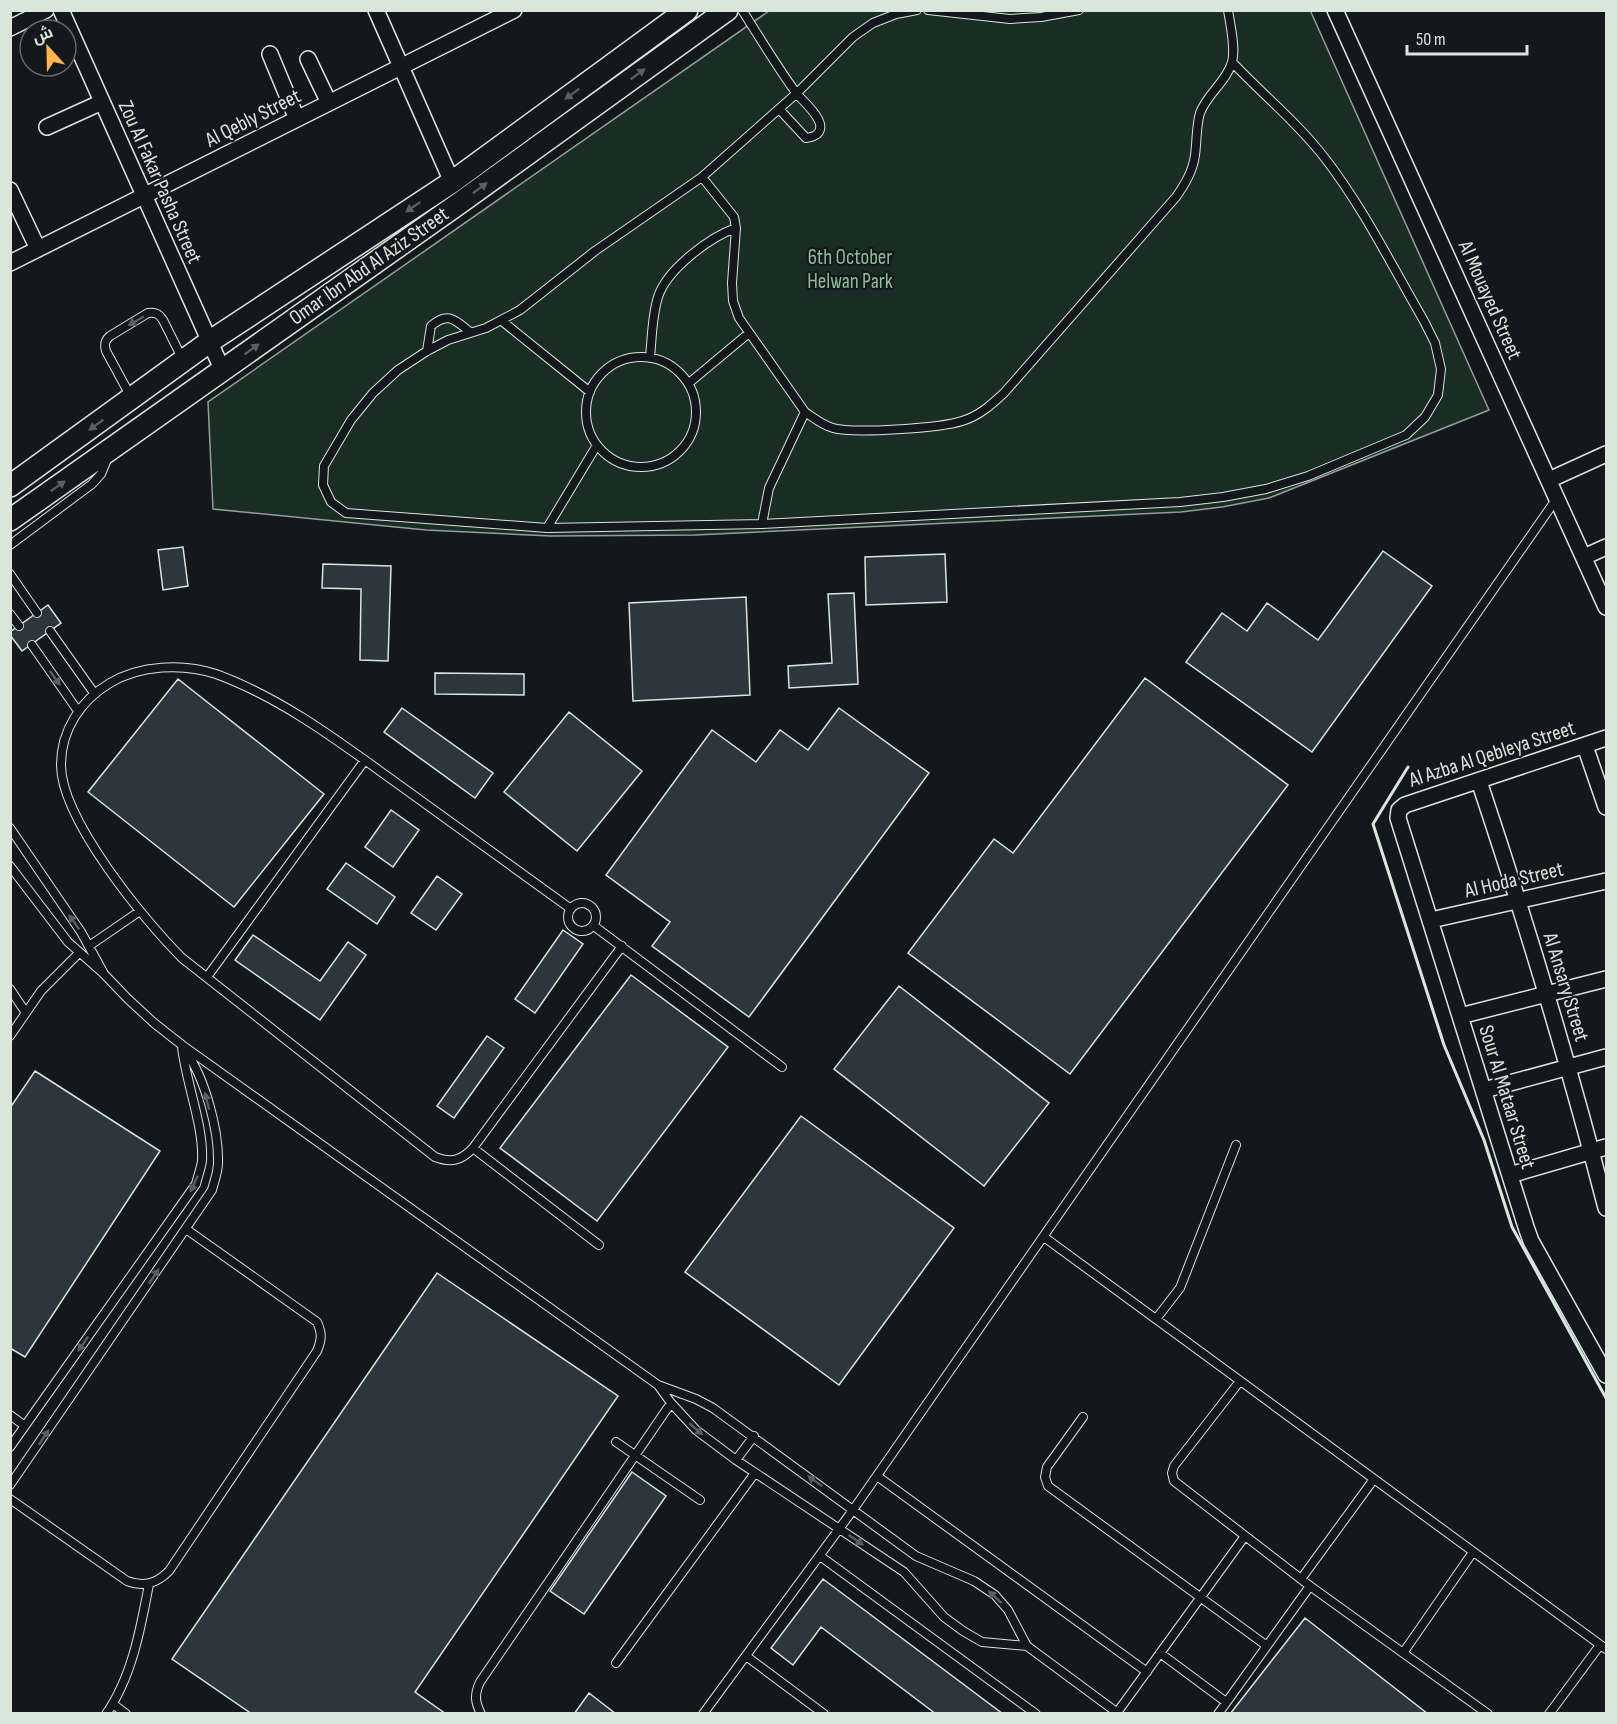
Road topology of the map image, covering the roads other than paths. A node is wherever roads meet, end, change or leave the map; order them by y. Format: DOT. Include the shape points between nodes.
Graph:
graph roads {
  1 [pos="46,10"];
  2 [pos="61,10"];
  3 [pos="376,10"];
  4 [pos="514,10"];
  5 [pos="727,10"];
  6 [pos="742,10"];
  7 [pos="918,10"];
  8 [pos="928,10"];
  9 [pos="1007,10"];
  10 [pos="1079,10"];
  11 [pos="1228,10"];
  12 [pos="1335,10"];
  13 [pos="946,11"];
  14 [pos="679,13"];
  15 [pos="1010,19"];
  16 [pos="10,28"];
  17 [pos="270,54"];
  18 [pos="308,59"];
  19 [pos="1232,62"];
  20 [pos="400,68"];
  21 [pos="797,93"];
  22 [pos="102,102"];
  23 [pos="329,103"];
  24 [pos="779,109"];
  25 [pos="297,119"];
  26 [pos="46,127"];
  27 [pos="702,177"];
  28 [pos="452,182"];
  29 [pos="10,190"];
  30 [pos="143,196"];
  31 [pos="736,228"];
  32 [pos="38,249"];
  33 [pos="10,263"];
  34 [pos="502,321"];
  35 [pos="470,332"];
  36 [pos="749,333"];
  37 [pos="209,342"];
  38 [pos="427,351"];
  39 [pos="650,357"];
  40 [pos="184,362"];
  41 [pos="222,369"];
  42 [pos="689,383"];
  43 [pos="590,392"];
  44 [pos="132,399"];
  45 [pos="805,412"];
  46 [pos="597,445"];
  47 [pos="109,450"];
  48 [pos="1606,454"];
  49 [pos="12,480"];
  50 [pos="1549,480"];
  51 [pos="1557,498"];
  52 [pos="10,520"];
  53 [pos="762,524"];
  54 [pos="547,528"];
  55 [pos="10,545"];
  56 [pos="1606,547"];
  57 [pos="1584,557"];
  58 [pos="10,574"];
  59 [pos="1606,607"];
  60 [pos="38,613"];
  61 [pos="10,614"];
  62 [pos="19,626"];
  63 [pos="50,631"];
  64 [pos="32,645"];
  65 [pos="94,693"];
  66 [pos="78,711"];
  67 [pos="1606,738"];
  68 [pos="1585,746"];
  69 [pos="365,760"];
  70 [pos="1479,781"];
  71 [pos="1606,807"];
  72 [pos="1398,818"];
  73 [pos="10,828"];
  74 [pos="10,866"];
  75 [pos="1606,881"];
  76 [pos="1519,901"];
  77 [pos="571,909"];
  78 [pos="140,911"];
  79 [pos="1431,920"];
  80 [pos="594,926"];
  81 [pos="89,946"];
  82 [pos="622,946"];
  83 [pos="79,953"];
  84 [pos="103,973"];
  85 [pos="207,977"];
  86 [pos="1606,979"];
  87 [pos="10,989"];
  88 [pos="1546,994"];
  89 [pos="26,1013"];
  90 [pos="1460,1016"];
  91 [pos="10,1036"];
  92 [pos="182,1045"];
  93 [pos="1606,1057"];
  94 [pos="1568,1067"];
  95 [pos="782,1068"];
  96 [pos="1484,1090"];
  97 [pos="1236,1145"];
  98 [pos="473,1148"];
  99 [pos="1599,1149"];
  100 [pos="1510,1175"];
  101 [pos="1606,1208"];
  102 [pos="186,1228"];
  103 [pos="1044,1237"];
  104 [pos="599,1245"];
  105 [pos="1156,1319"];
  106 [pos="1606,1376"];
  107 [pos="1240,1380"];
  108 [pos="658,1384"];
  109 [pos="671,1403"];
  110 [pos="10,1415"];
  111 [pos="1083,1417"];
  112 [pos="25,1426"];
  113 [pos="753,1436"];
  114 [pos="616,1442"];
  115 [pos="10,1447"];
  116 [pos="635,1455"];
  117 [pos="736,1461"];
  118 [pos="755,1473"];
  119 [pos="877,1476"];
  120 [pos="1374,1479"];
  121 [pos="10,1485"];
  122 [pos="10,1499"];
  123 [pos="700,1500"];
  124 [pos="854,1510"];
  125 [pos="840,1529"];
  126 [pos="1245,1536"];
  127 [pos="1473,1552"];
  128 [pos="820,1556"];
  129 [pos="1301,1579"];
  130 [pos="150,1584"];
  131 [pos="1310,1586"];
  132 [pos="1200,1598"];
  133 [pos="1027,1646"];
  134 [pos="1267,1646"];
  135 [pos="1603,1647"];
  136 [pos="1160,1653"];
  137 [pos="1403,1653"];
  138 [pos="746,1656"];
  139 [pos="616,1663"];
  140 [pos="1147,1672"];
  141 [pos="1226,1702"];
  142 [pos="113,1704"];
  143 [pos="106,1713"];
  144 [pos="126,1713"];
  145 [pos="481,1713"];
  146 [pos="703,1713"];
  147 [pos="824,1713"];
  148 [pos="1036,1713"];
  149 [pos="1118,1713"];
  150 [pos="1218,1713"];
  151 [pos="1488,1713"];
  152 [pos="1549,1713"];
  1 -- 16 [label="street"];
  2 -- 22 [label="street, Zou Al Fakar Pasha Street"];
  3 -- 20 [label="street"];
  4 -- 20 [label="street, Al Qebly Street"];
  41 -- 5 [label="main road, Omar Ibn Abd Al Aziz Street, one-way"];
  6 -- 21 [label="lane"];
  7 -- 21 [label="lane" via="873,22"];
  8 -- 13 [label="lane"];
  9 -- 15 [label="lane"];
  10 -- 15 [label="lane"];
  11 -- 19 [label="lane"];
  12 -- 50 [label="street, Al Mouayed Street"];
  13 -- 15 [label="lane"];
  14 -- 28 [label="main road, Omar Ibn Abd Al Aziz Street, one-way"];
  17 -- 25 [label="street"];
  18 -- 23 [label="street"];
  19 -- 45 [label="lane" via="1200,113 1195,157 1176,197 986,410 938,427 851,430 818,422"];
  19 -- 53 [label="lane" via="1299,127 1344,182 1424,321 1442,369 1438,395 1425,417 1406,435 1308,476 1223,497"];
  20 -- 23 [label="street, Al Qebly Street"];
  20 -- 28 [label="street"];
  21 -- 24 [label="lane"];
  21 -- 24 [label="lane" via="818,119 819,133 806,138"];
  22 -- 26 [label="street"];
  22 -- 30 [label="street, Zou Al Fakar Pasha Street"];
  23 -- 25 [label="street, Al Qebly Street"];
  24 -- 27 [label="lane"];
  25 -- 30 [label="street, Al Qebly Street"];
  27 -- 31 [label="lane" via="728,208"];
  27 -- 34 [label="lane"];
  28 -- 37 [label="main road, Omar Ibn Abd Al Aziz Street, one-way"];
  29 -- 32 [label="street"];
  30 -- 32 [label="street, Al Qebly Street"];
  30 -- 37 [label="street, Zou Al Fakar Pasha Street"];
  31 -- 36 [label="lane" via="733,301"];
  31 -- 39 [label="lane" via="711,240 672,273 664,285 658,298"];
  32 -- 33 [label="street, Al Qebly Street"];
  34 -- 35 [label="lane"];
  34 -- 43 [label="lane"];
  35 -- 38 [label="lane"];
  35 -- 38 [label="lane" via="451,318 440,318 431,326"];
  36 -- 42 [label="lane"];
  36 -- 45 [label="lane"];
  37 -- 40 [label="main road, Omar Ibn Abd Al Aziz Street"];
  37 -- 41 [label="street, Zou Al Fakar Pasha Street"];
  38 -- 54 [label="lane" via="390,377 351,420 324,466 323,485 331,502 346,513"];
  39 -- 42 [label="lane" via="672,366"];
  39 -- 43 [label="lane" via="635,357 607,368"];
  40 -- 44 [label="main road, Omar Ibn Abd Al Aziz Street"];
  40 -- 44 [label="lane, one-way" via="163,320 154,313 110,336 106,339 106,351"];
  41 -- 47 [label="main road, Omar Ibn Abd Al Aziz Street"];
  42 -- 46 [label="lane" via="697,415 685,446 672,458 657,465 632,466 609,457"];
  43 -- 46 [label="lane" via="586,419"];
  44 -- 49 [label="main road, Omar Ibn Abd Al Aziz Street, one-way"];
  45 -- 53 [label="lane" via="769,488"];
  46 -- 54 [label="lane"];
  52 -- 47 [label="main road, Omar Ibn Abd Al Aziz Street, one-way"];
  47 -- 55 [label="lane" via="107,463 97,479"];
  48 -- 50 [label="street"];
  50 -- 51 [label="street, Al Mouayed Street"];
  51 -- 57 [label="street, Al Mouayed Street"];
  51 -- 103 [label="lane"];
  53 -- 54 [label="lane"];
  56 -- 57 [label="street"];
  57 -- 59 [label="street, Al Mouayed Street"];
  58 -- 60 [label="lane"];
  61 -- 62 [label="lane"];
  63 -- 65 [label="lane"];
  64 -- 66 [label="lane, one-way"];
  65 -- 66 [label="lane"];
  65 -- 69 [label="lane" via="122,676 174,667 196,669 216,674 268,699"];
  66 -- 78 [label="lane" via="65,737 61,765 67,795 112,875"];
  67 -- 68 [label="street, Al Azba Al Qebleya Street"];
  68 -- 70 [label="street, Al Azba Al Qebleya Street"];
  68 -- 71 [label="street"];
  69 -- 77 [label="lane"];
  69 -- 85 [label="lane"];
  70 -- 72 [label="street, Al Azba Al Qebleya Street" via="1405,805"];
  70 -- 76 [label="street, Al Ansary Street"];
  72 -- 79 [label="street, Sour Al Mataar Street"];
  81 -- 73 [label="lane, one-way"];
  74 -- 83 [label="lane"];
  75 -- 76 [label="street, Al Hoda Street"];
  76 -- 79 [label="street, Al Hoda Street"];
  76 -- 88 [label="street, Al Ansary Street"];
  77 -- 80 [label="lane" via="569,921 577,930"];
  77 -- 80 [label="lane" via="588,904 596,913"];
  78 -- 81 [label="lane"];
  78 -- 85 [label="lane" via="182,958"];
  79 -- 90 [label="street, Sour Al Mataar Street"];
  80 -- 82 [label="lane"];
  81 -- 84 [label="lane"];
  82 -- 95 [label="lane"];
  82 -- 98 [label="lane"];
  83 -- 84 [label="lane"];
  83 -- 89 [label="lane" via="41,991"];
  84 -- 92 [label="lane"];
  85 -- 98 [label="lane" via="435,1156 445,1161 456,1160"];
  86 -- 88 [label="street"];
  87 -- 89 [label="lane"];
  88 -- 90 [label="street"];
  88 -- 94 [label="street, Al Ansary Street"];
  89 -- 91 [label="lane"];
  90 -- 96 [label="street, Sour Al Mataar Street"];
  102 -- 92 [label="lane, one-way" via="212,1190 219,1166 203,1086"];
  92 -- 108 [label="lane"];
  92 -- 112 [label="lane, one-way" via="201,1140 202,1162 196,1184"];
  93 -- 94 [label="street"];
  94 -- 96 [label="street"];
  94 -- 99 [label="street, Al Ansary Street"];
  96 -- 100 [label="street, Sour Al Mataar Street"];
  97 -- 105 [label="lane" via="1180,1288"];
  98 -- 104 [label="lane"];
  99 -- 100 [label="street"];
  99 -- 101 [label="street, Al Ansary Street"];
  100 -- 106 [label="street, Sour Al Mataar Street" via="1531,1241"];
  121 -- 102 [label="lane, one-way"];
  102 -- 130 [label="lane" via="317,1322 321,1341 169,1571"];
  103 -- 105 [label="lane"];
  103 -- 119 [label="lane"];
  105 -- 107 [label="lane"];
  107 -- 120 [label="lane"];
  107 -- 126 [label="lane" via="1172,1473 1179,1486"];
  108 -- 109 [label="lane"];
  108 -- 113 [label="lane" via="713,1408"];
  109 -- 116 [label="lane"];
  109 -- 117 [label="lane, one-way" via="696,1430"];
  110 -- 112 [label="lane"];
  111 -- 132 [label="lane" via="1047,1467 1048,1486"];
  112 -- 115 [label="lane"];
  113 -- 117 [label="lane"];
  124 -- 113 [label="lane, one-way"];
  114 -- 116 [label="lane"];
  116 -- 123 [label="lane"];
  116 -- 145 [label="lane" via="480,1682 475,1693"];
  117 -- 118 [label="lane"];
  118 -- 125 [label="lane"];
  118 -- 139 [label="lane"];
  119 -- 124 [label="lane"];
  119 -- 140 [label="lane"];
  120 -- 127 [label="lane"];
  120 -- 129 [label="lane"];
  122 -- 130 [label="lane" via="127,1581"];
  124 -- 125 [label="lane"];
  133 -- 124 [label="lane, one-way" via="1008,1610 995,1595 974,1581 916,1556"];
  125 -- 128 [label="lane"];
  125 -- 133 [label="lane, one-way" via="904,1572 944,1617 963,1631 982,1642"];
  126 -- 129 [label="lane"];
  126 -- 132 [label="lane"];
  127 -- 135 [label="lane"];
  127 -- 137 [label="lane"];
  128 -- 138 [label="lane"];
  128 -- 148 [label="lane"];
  129 -- 131 [label="lane"];
  130 -- 142 [label="lane" via="129,1666"];
  131 -- 134 [label="lane"];
  131 -- 137 [label="lane"];
  132 -- 134 [label="lane"];
  132 -- 136 [label="lane"];
  133 -- 149 [label="lane"];
  134 -- 141 [label="lane"];
  135 -- 152 [label="lane"];
  136 -- 140 [label="lane"];
  136 -- 141 [label="lane"];
  137 -- 151 [label="lane"];
  138 -- 146 [label="lane"];
  138 -- 147 [label="lane"];
  140 -- 149 [label="lane"];
  141 -- 150 [label="lane"];
  142 -- 143 [label="lane"];
  142 -- 144 [label="lane"];
}
